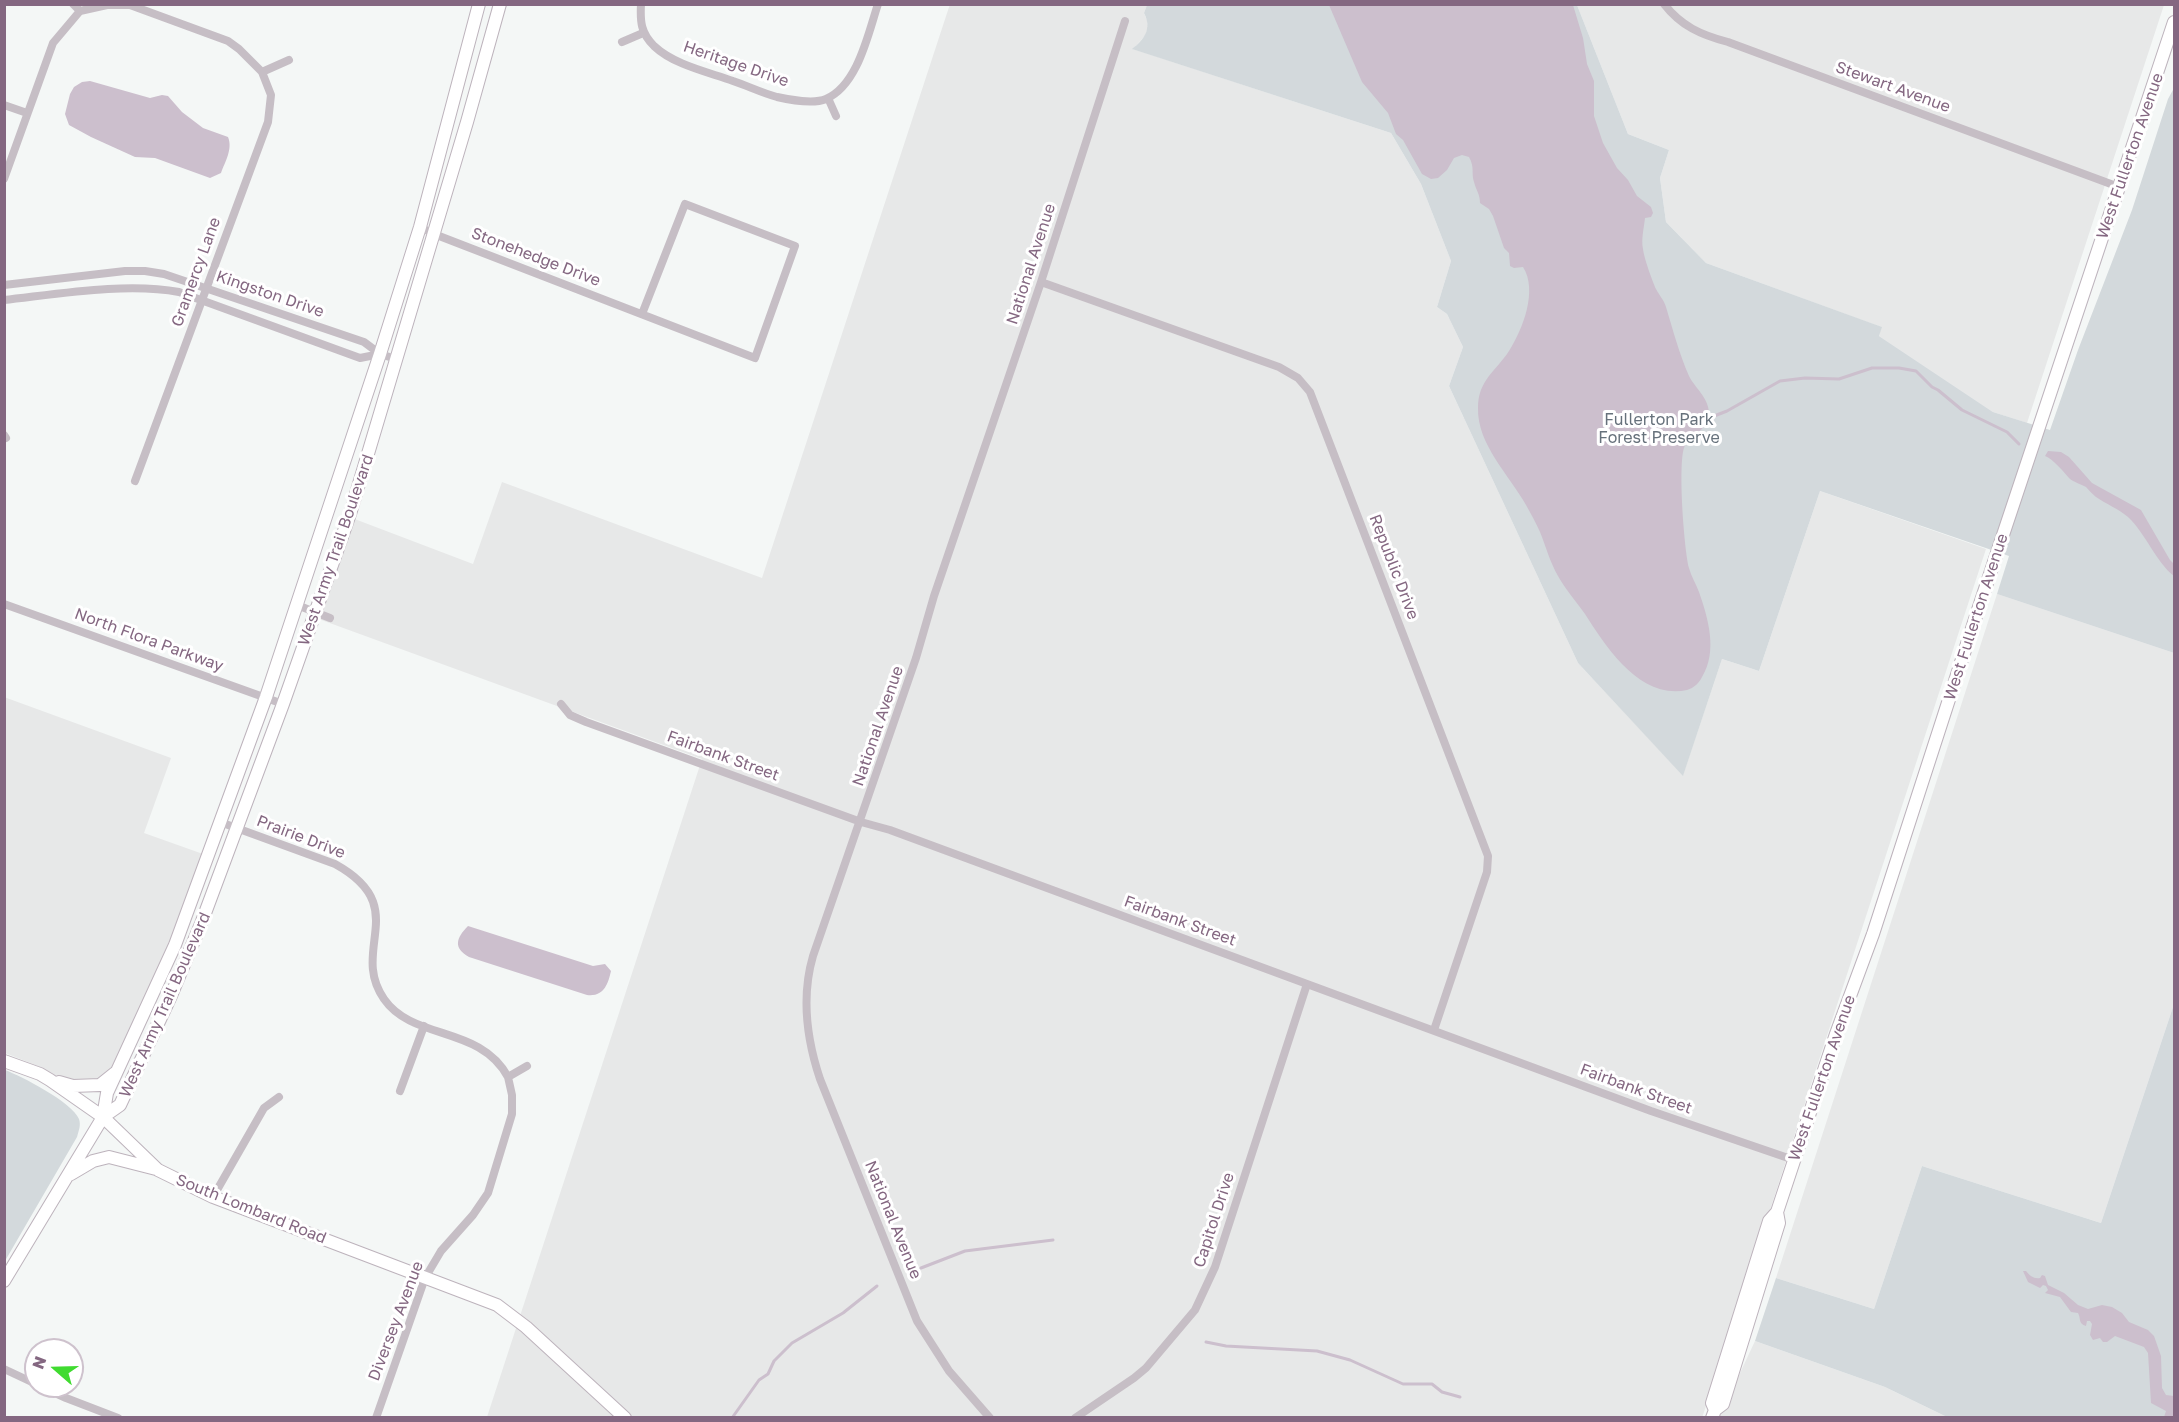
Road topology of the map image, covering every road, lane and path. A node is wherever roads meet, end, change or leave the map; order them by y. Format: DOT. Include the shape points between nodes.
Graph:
graph roads {
  1 [pos="479,4"];
  2 [pos="500,4"];
  3 [pos="641,4"];
  4 [pos="878,4"];
  5 [pos="1664,4"];
  6 [pos="76,8"];
  7 [pos="1125,21"];
  8 [pos="2175,22"];
  9 [pos="644,33"];
  10 [pos="471,35"];
  11 [pos="491,42"];
  12 [pos="622,42"];
  13 [pos="2169,59"];
  14 [pos="289,60"];
  15 [pos="262,72"];
  16 [pos="828,98"];
  17 [pos="4,105"];
  18 [pos="27,113"];
  19 [pos="836,116"];
  20 [pos="4,179"];
  21 [pos="2119,187"];
  22 [pos="420,227"];
  23 [pos="434,234"];
  24 [pos="112,273"];
  25 [pos="1041,282"];
  26 [pos="4,285"];
  27 [pos="206,288"];
  28 [pos="114,289"];
  29 [pos="4,300"];
  30 [pos="201,300"];
  31 [pos="642,315"];
  32 [pos="380,354"];
  33 [pos="396,359"];
  34 [pos="135,481"];
  35 [pos="336,488"];
  36 [pos="356,494"];
  37 [pos="323,527"];
  38 [pos="343,534"];
  39 [pos="4,604"];
  40 [pos="297,605"];
  41 [pos="315,612"];
  42 [pos="330,618"];
  43 [pos="266,697"];
  44 [pos="283,704"];
  45 [pos="561,704"];
  46 [pos="220,822"];
  47 [pos="861,822"];
  48 [pos="237,829"];
  49 [pos="175,945"];
  50 [pos="189,952"];
  51 [pos="1307,984"];
  52 [pos="424,1026"];
  53 [pos="1434,1030"];
  54 [pos="4,1061"];
  55 [pos="527,1066"];
  56 [pos="116,1073"];
  57 [pos="508,1077"];
  58 [pos="50,1080"];
  59 [pos="400,1091"];
  60 [pos="279,1097"];
  61 [pos="103,1117"];
  62 [pos="1794,1160"];
  63 [pos="158,1170"];
  64 [pos="70,1174"];
  65 [pos="213,1197"];
  66 [pos="420,1276"];
  67 [pos="4,1281"];
  68 [pos="4,1369"];
  69 [pos="24,1378"];
  70 [pos="66,1398"];
  71 [pos="1713,1414"];
  72 [pos="118,1418"];
  73 [pos="376,1418"];
  74 [pos="625,1418"];
  75 [pos="990,1418"];
  76 [pos="1075,1418"];
  1 -- 10 [label="main road, West Army Trail Boulevard"];
  2 -- 11 [label="main road, West Army Trail Boulevard"];
  3 -- 9 [label="street" via="640,24"];
  4 -- 16 [label="street" via="854,70 840,90"];
  5 -- 21 [label="street, Stewart Avenue" via="1690,30 1707,37"];
  6 -- 15 [label="street" via="130,5 228,41"];
  6 -- 18 [label="street" via="53,44"];
  7 -- 25 [label="street, National Avenue"];
  8 -- 13 [label="main road, West Fullerton Avenue"];
  9 -- 12 [label="street"];
  9 -- 16 [label="street, Heritage Drive" via="674,59 777,97 817,102"];
  10 -- 11 [label="main road"];
  10 -- 22 [label="main road, West Army Trail Boulevard"];
  11 -- 23 [label="main road, West Army Trail Boulevard"];
  13 -- 21 [label="main road, West Fullerton Avenue"];
  14 -- 15 [label="street"];
  15 -- 27 [label="street, Gramercy Lane" via="271,95 268,122"];
  16 -- 19 [label="street"];
  17 -- 18 [label="street"];
  18 -- 20 [label="street"];
  21 -- 62 [label="main road, West Fullerton Avenue" via="1873,934"];
  22 -- 23 [label="street, Stonehedge Drive"];
  22 -- 32 [label="main road, West Army Trail Boulevard"];
  23 -- 31 [label="street, Stonehedge Drive"];
  23 -- 33 [label="main road, West Army Trail Boulevard"];
  24 -- 26 [label="street, Kingston Drive"];
  24 -- 27 [label="street, Kingston Drive" via="164,274"];
  24 -- 28 [label="street"];
  25 -- 47 [label="street, National Avenue"];
  25 -- 53 [label="street, Republic Drive" via="1279,366 1298,378 1310,392 1488,856 1487,872"];
  27 -- 30 [label="street, Gramercy Lane"];
  27 -- 32 [label="street, Kingston Drive" via="364,342"];
  28 -- 29 [label="street, Kingston Drive"];
  28 -- 30 [label="street, Kingston Drive" via="159,288"];
  30 -- 32 [label="street, Kingston Drive" via="360,358"];
  30 -- 34 [label="street, Gramercy Lane"];
  31 -- 31 [label="street, Stonehedge Drive" via="755,358 795,246 685,204"];
  32 -- 33 [label="street, Kingston Drive"];
  32 -- 35 [label="main road, West Army Trail Boulevard"];
  33 -- 36 [label="main road, West Army Trail Boulevard"];
  35 -- 36 [label="main road"];
  35 -- 37 [label="main road, West Army Trail Boulevard"];
  36 -- 38 [label="main road, West Army Trail Boulevard"];
  37 -- 38 [label="main road"];
  37 -- 40 [label="main road, West Army Trail Boulevard"];
  38 -- 41 [label="main road, West Army Trail Boulevard"];
  39 -- 43 [label="street, North Flora Parkway"];
  40 -- 41 [label="street"];
  40 -- 43 [label="main road, West Army Trail Boulevard"];
  41 -- 42 [label="street"];
  41 -- 44 [label="main road, West Army Trail Boulevard"];
  43 -- 44 [label="street, North Flora Parkway"];
  43 -- 46 [label="main road, West Army Trail Boulevard"];
  44 -- 48 [label="main road, West Army Trail Boulevard"];
  45 -- 47 [label="street, Fairbank Street" via="570,715 586,722"];
  46 -- 48 [label="street, Prairie Drive"];
  46 -- 49 [label="main road, West Army Trail Boulevard"];
  47 -- 51 [label="street, Fairbank Street"];
  47 -- 75 [label="street, National Avenue" via="811,963 806,1006 810,1050 917,1321 949,1371"];
  48 -- 50 [label="main road, West Army Trail Boulevard"];
  48 -- 52 [label="street, Prairie Drive" via="335,864 359,880 376,908 372,964 380,992 393,1010"];
  49 -- 50 [label="main road"];
  49 -- 56 [label="main road, West Army Trail Boulevard"];
  50 -- 61 [label="main road, West Army Trail Boulevard" via="120,1105"];
  51 -- 53 [label="street, Fairbank Street"];
  51 -- 76 [label="street, Capitol Drive" via="1215,1267 1195,1310 1144,1370"];
  52 -- 57 [label="street, Prairie Drive" via="465,1040 492,1055"];
  52 -- 59 [label="street"];
  53 -- 62 [label="street, Fairbank Street"];
  54 -- 58 [label="main road"];
  55 -- 57 [label="street"];
  56 -- 58 [label="main road" via="100,1085 73,1086"];
  56 -- 61 [label="main road, West Army Trail Boulevard"];
  57 -- 66 [label="street, Diversey Avenue" via="512,1114 488,1192"];
  58 -- 61 [label="main road, South Lombard Road"];
  60 -- 65 [label="street" via="264,1108"];
  61 -- 63 [label="main road, South Lombard Road"];
  61 -- 64 [label="main road"];
  62 -- 71 [label="main road, West Fullerton Avenue" via="1778,1212 1769,1221 1712,1403"];
  63 -- 64 [label="main road" via="109,1157"];
  63 -- 65 [label="main road, South Lombard Road"];
  64 -- 67 [label="main road"];
  65 -- 66 [label="main road, South Lombard Road"];
  66 -- 73 [label="street, Diversey Avenue"];
  66 -- 74 [label="main road, South Lombard Road" via="496,1305 526,1327"];
  68 -- 69 [label="street"];
  70 -- 72 [label="street"];
}
